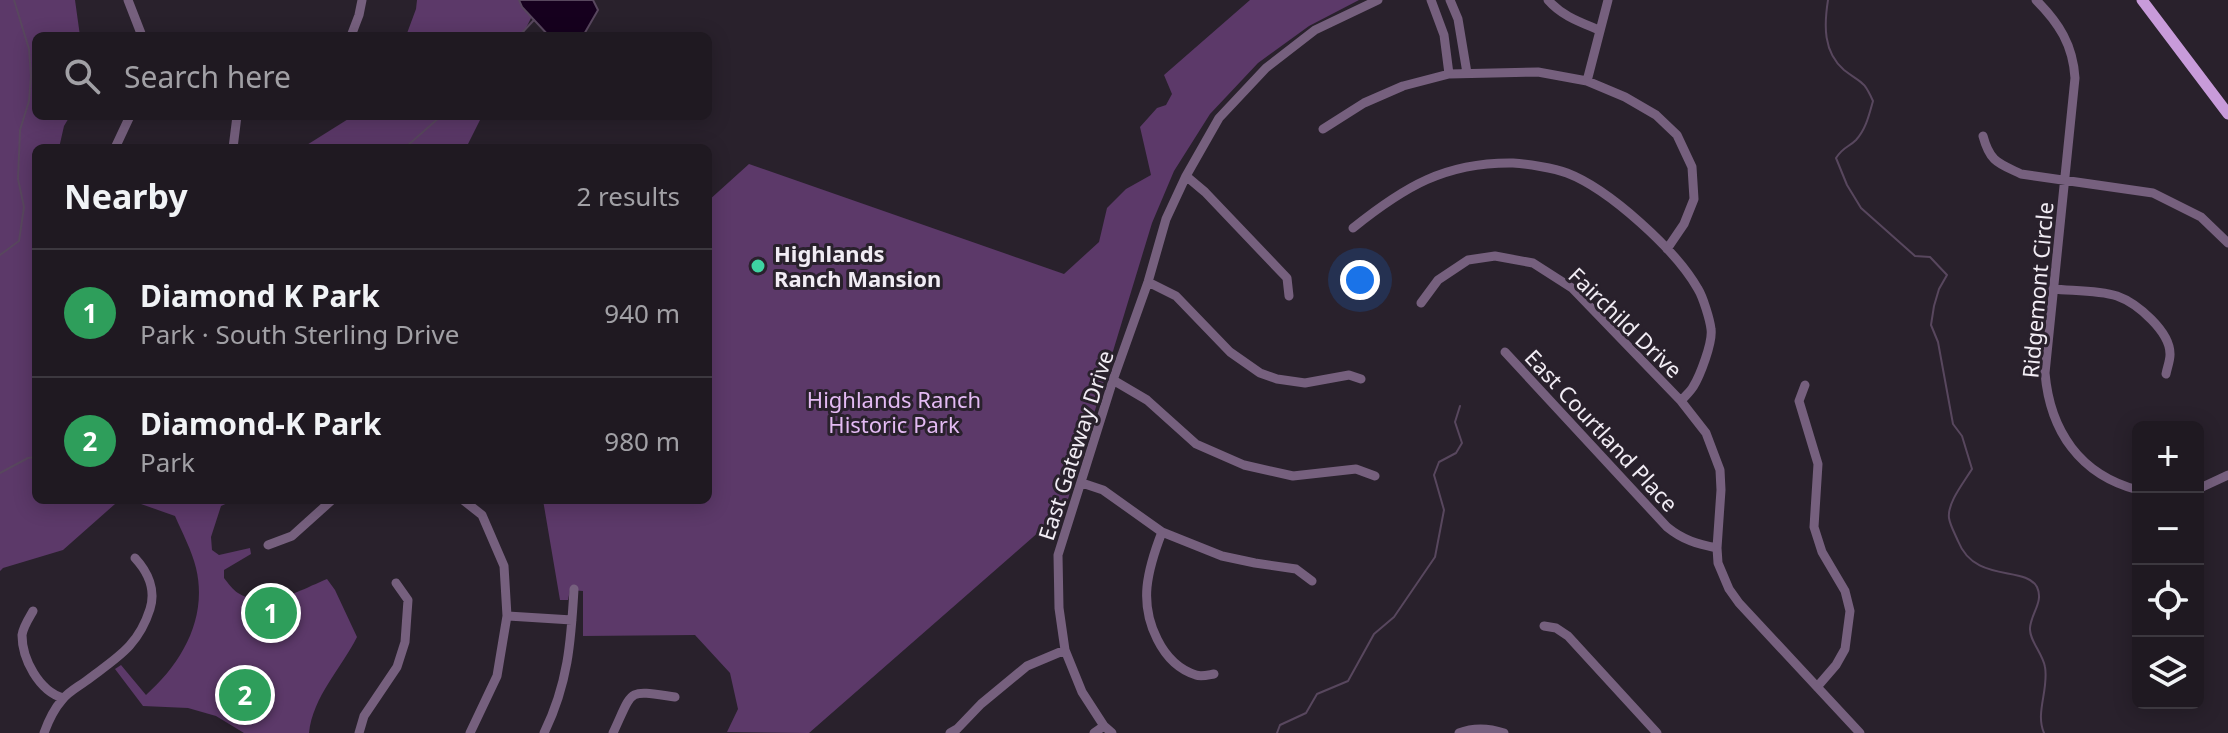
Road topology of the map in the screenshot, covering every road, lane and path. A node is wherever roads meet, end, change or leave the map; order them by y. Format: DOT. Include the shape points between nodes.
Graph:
graph roads {
  1 [pos="128,0"];
  2 [pos="362,0"];
  3 [pos="1378,0"];
  4 [pos="1431,0"];
  5 [pos="1450,0"];
  6 [pos="1548,0"];
  7 [pos="1608,0"];
  8 [pos="2036,0"];
  9 [pos="2142,0"];
  10 [pos="1599,30"];
  11 [pos="140,32"];
  12 [pos="353,32"];
  13 [pos="1467,73"];
  14 [pos="1449,74"];
  15 [pos="1587,81"];
  16 [pos="2228,114"];
  17 [pos="128,120"];
  18 [pos="236,120"];
  19 [pos="1323,129"];
  20 [pos="1983,136"];
  21 [pos="117,144"];
  22 [pos="234,144"];
  23 [pos="1186,176"];
  24 [pos="2064,181"];
  25 [pos="1353,228"];
  26 [pos="2228,243"];
  27 [pos="1667,249"];
  28 [pos="1148,282"];
  29 [pos="2053,289"];
  30 [pos="1289,296"];
  31 [pos="1421,303"];
  32 [pos="1505,352"];
  33 [pos="2166,374"];
  34 [pos="1361,379"];
  35 [pos="1113,380"];
  36 [pos="1805,385"];
  37 [pos="1681,401"];
  38 [pos="2228,475"];
  39 [pos="1375,476"];
  40 [pos="1082,483"];
  41 [pos="2204,486"];
  42 [pos="2132,488"];
  43 [pos="328,504"];
  44 [pos="468,504"];
  45 [pos="1162,532"];
  46 [pos="268,545"];
  47 [pos="1717,548"];
  48 [pos="135,558"];
  49 [pos="1312,581"];
  50 [pos="396,583"];
  51 [pos="574,589"];
  52 [pos="33,611"];
  53 [pos="507,616"];
  54 [pos="572,620"];
  55 [pos="1544,626"];
  56 [pos="1065,650"];
  57 [pos="1214,674"];
  58 [pos="1817,687"];
  59 [pos="675,697"];
  60 [pos="63,698"];
  61 [pos="1108,729"];
  62 [pos="44,733"];
  63 [pos="359,733"];
  64 [pos="470,733"];
  65 [pos="544,733"];
  66 [pos="613,733"];
  67 [pos="950,733"];
  68 [pos="1094,733"];
  69 [pos="1459,733"];
  70 [pos="1504,733"];
  71 [pos="1657,733"];
  72 [pos="1860,733"];
  1 -- 11 [label="street"];
  2 -- 12 [label="street"];
  3 -- 23 [label="street, East Gateway Drive" via="1315,30 1266,68 1219,118"];
  4 -- 14 [label="street" via="1444,35"];
  5 -- 13 [label="street"];
  6 -- 10 [label="street" via="1571,19"];
  7 -- 10 [label="street"];
  8 -- 24 [label="street" via="2062,31 2072,53 2075,78"];
  9 -- 16 [label="main road"];
  10 -- 15 [label="street"];
  13 -- 14 [label="street"];
  13 -- 15 [label="street" via="1538,72"];
  14 -- 19 [label="street" via="1364,103"];
  15 -- 27 [label="street" via="1656,115 1677,135 1692,167 1694,199"];
  17 -- 21 [label="street"];
  18 -- 22 [label="street"];
  20 -- 24 [label="street" via="1988,154 2003,165 2021,174"];
  23 -- 28 [label="street, East Gateway Drive" via="1166,219"];
  23 -- 30 [label="street" via="1287,278"];
  24 -- 26 [label="street, Ridgemont Circle" via="2153,193 2201,217"];
  24 -- 29 [label="street, Ridgemont Circle"];
  25 -- 27 [label="street" via="1390,199 1431,177 1464,167 1514,163 1566,173 1610,197"];
  27 -- 37 [label="street" via="1699,290 1712,331 1694,386"];
  28 -- 34 [label="street" via="1176,296 1230,352 1260,373 1305,383 1349,375"];
  28 -- 35 [label="street, East Gateway Drive"];
  29 -- 33 [label="street" via="2117,296 2145,314 2166,340"];
  29 -- 42 [label="street, Ridgemont Circle" via="2045,373 2057,425 2091,468"];
  31 -- 37 [label="street, Fairchild Drive" via="1438,280 1468,260 1495,256 1533,263 1572,288"];
  32 -- 47 [label="street, East Courtland Place" via="1667,527 1691,543"];
  35 -- 39 [label="street" via="1147,400 1196,444 1244,465 1293,476 1356,469"];
  35 -- 40 [label="street, East Gateway Drive"];
  36 -- 58 [label="street" via="1799,401 1818,464 1814,527 1850,611 1845,649"];
  37 -- 47 [label="street, Fairchild Drive" via="1706,433 1720,470"];
  38 -- 41 [label="street"];
  40 -- 45 [label="street" via="1103,490"];
  40 -- 56 [label="street, East Gateway Drive" via="1058,555"];
  43 -- 46 [label="street" via="292,536"];
  44 -- 53 [label="street" via="482,515 504,566"];
  45 -- 49 [label="street" via="1222,556 1296,569"];
  45 -- 57 [label="street" via="1147,590 1152,628 1164,652 1179,666 1198,676"];
  47 -- 58 [label="street" via="1723,576 1739,603"];
  48 -- 60 [label="street" via="151,583 152,603 144,628 128,649"];
  50 -- 63 [label="street" via="408,600 405,642 397,667 364,716"];
  51 -- 54 [label="street"];
  52 -- 60 [label="street" via="22,632 25,654 37,679"];
  53 -- 54 [label="street"];
  53 -- 64 [label="street" via="497,676"];
  54 -- 65 [label="street" via="564,680"];
  55 -- 71 [label="street" via="1568,636"];
  56 -- 61 [label="street, East Gateway Drive" via="1082,692"];
  56 -- 67 [label="street" via="1027,666"];
  58 -- 72 [label="street"];
  59 -- 66 [label="street" via="639,692 630,697"];
  60 -- 62 [label="street"];
  61 -- 68 [label="street"];
  69 -- 70 [label="street"];
}
